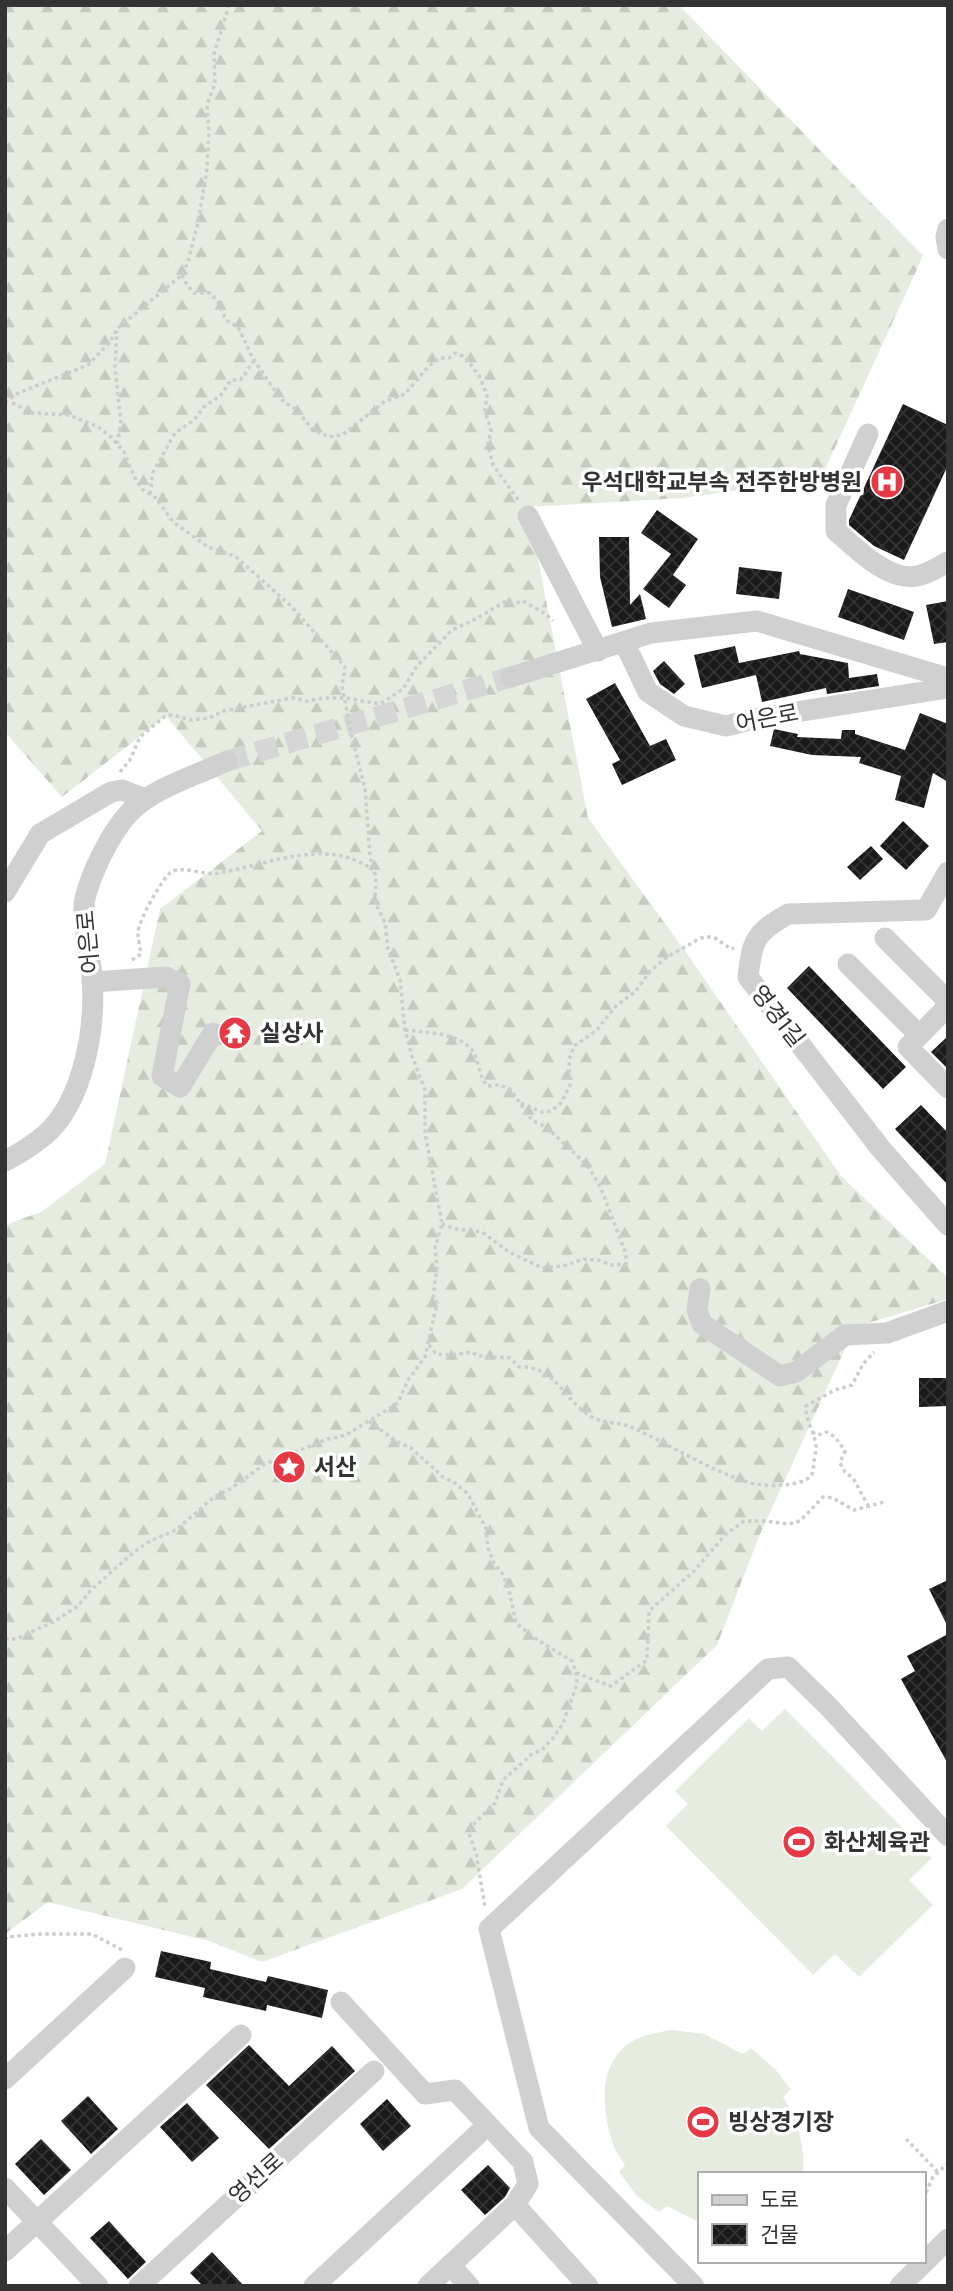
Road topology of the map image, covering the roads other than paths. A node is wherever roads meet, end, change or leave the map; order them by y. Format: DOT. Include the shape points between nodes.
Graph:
graph roads {
  1 [pos="948,229"];
  2 [pos="948,249"];
  3 [pos="868,434"];
  4 [pos="528,516"];
  5 [pos="947,561"];
  6 [pos="624,642"];
  7 [pos="598,650"];
  8 [pos="511,677"];
  9 [pos="948,678"];
  10 [pos="948,688"];
  11 [pos="227,761"];
  12 [pos="145,799"];
  13 [pos="948,872"];
  14 [pos="5,892"];
  15 [pos="885,938"];
  16 [pos="848,964"];
  17 [pos="92,982"];
  18 [pos="948,1003"];
  19 [pos="213,1033"];
  20 [pos="919,1035"];
  21 [pos="948,1088"];
  22 [pos="5,1161"];
  23 [pos="948,1226"];
  24 [pos="700,1289"];
  25 [pos="948,1311"];
  26 [pos="948,1836"];
  27 [pos="129,1961"];
  28 [pos="341,2002"];
  29 [pos="241,2035"];
  30 [pos="374,2071"];
  31 [pos="5,2079"];
  32 [pos="478,2134"];
  33 [pos="5,2188"];
  34 [pos="515,2205"];
  35 [pos="37,2221"];
  36 [pos="948,2239"];
  37 [pos="5,2251"];
  38 [pos="925,2262"];
  39 [pos="923,2263"];
  40 [pos="450,2265"];
  41 [pos="98,2286"];
  42 [pos="139,2286"];
  43 [pos="314,2286"];
  44 [pos="428,2286"];
  45 [pos="469,2286"];
  46 [pos="588,2286"];
  47 [pos="694,2286"];
  48 [pos="900,2286"];
  1 -- 2 [label="street"];
  3 -- 5 [label="street" via="835,505 836,531 878,566 896,574 914,577"];
  4 -- 7 [label="street"];
  6 -- 7 [label="street"];
  6 -- 9 [label="street" via="651,633 757,621"];
  6 -- 10 [label="street, 어은로" via="648,692 684,716 726,726"];
  7 -- 8 [label="street"];
  11 -- 12 [label="street, 어은로"];
  12 -- 14 [label="street" via="122,790 111,792 40,834"];
  12 -- 17 [label="street, 어은로" via="128,814 106,847 85,900"];
  13 -- 23 [label="street, 영경1길" via="926,910 788,914 769,924 751,945 748,977 881,1149"];
  15 -- 18 [label="street"];
  16 -- 20 [label="street"];
  17 -- 19 [label="street" via="166,976 180,984 162,1076 180,1087"];
  17 -- 22 [label="street, 어은로" via="91,1030 82,1070 64,1112 46,1134"];
  18 -- 20 [label="street"];
  20 -- 21 [label="street" via="908,1047"];
  24 -- 25 [label="street" via="697,1310 702,1324 780,1376 796,1372 845,1335 887,1333"];
  26 -- 47 [label="street" via="788,1667 768,1669 489,1929 539,2128"];
  27 -- 31 [label="street"];
  28 -- 34 [label="street" via="425,2094 455,2090 523,2162 528,2184"];
  29 -- 35 [label="street"];
  30 -- 42 [label="street, 영선로"];
  32 -- 43 [label="street"];
  33 -- 35 [label="street"];
  34 -- 40 [label="street"];
  34 -- 46 [label="street"];
  35 -- 37 [label="street"];
  35 -- 41 [label="street"];
  36 -- 38 [label="street"];
  39 -- 48 [label="street"];
  40 -- 44 [label="street"];
  40 -- 45 [label="street"];
}
